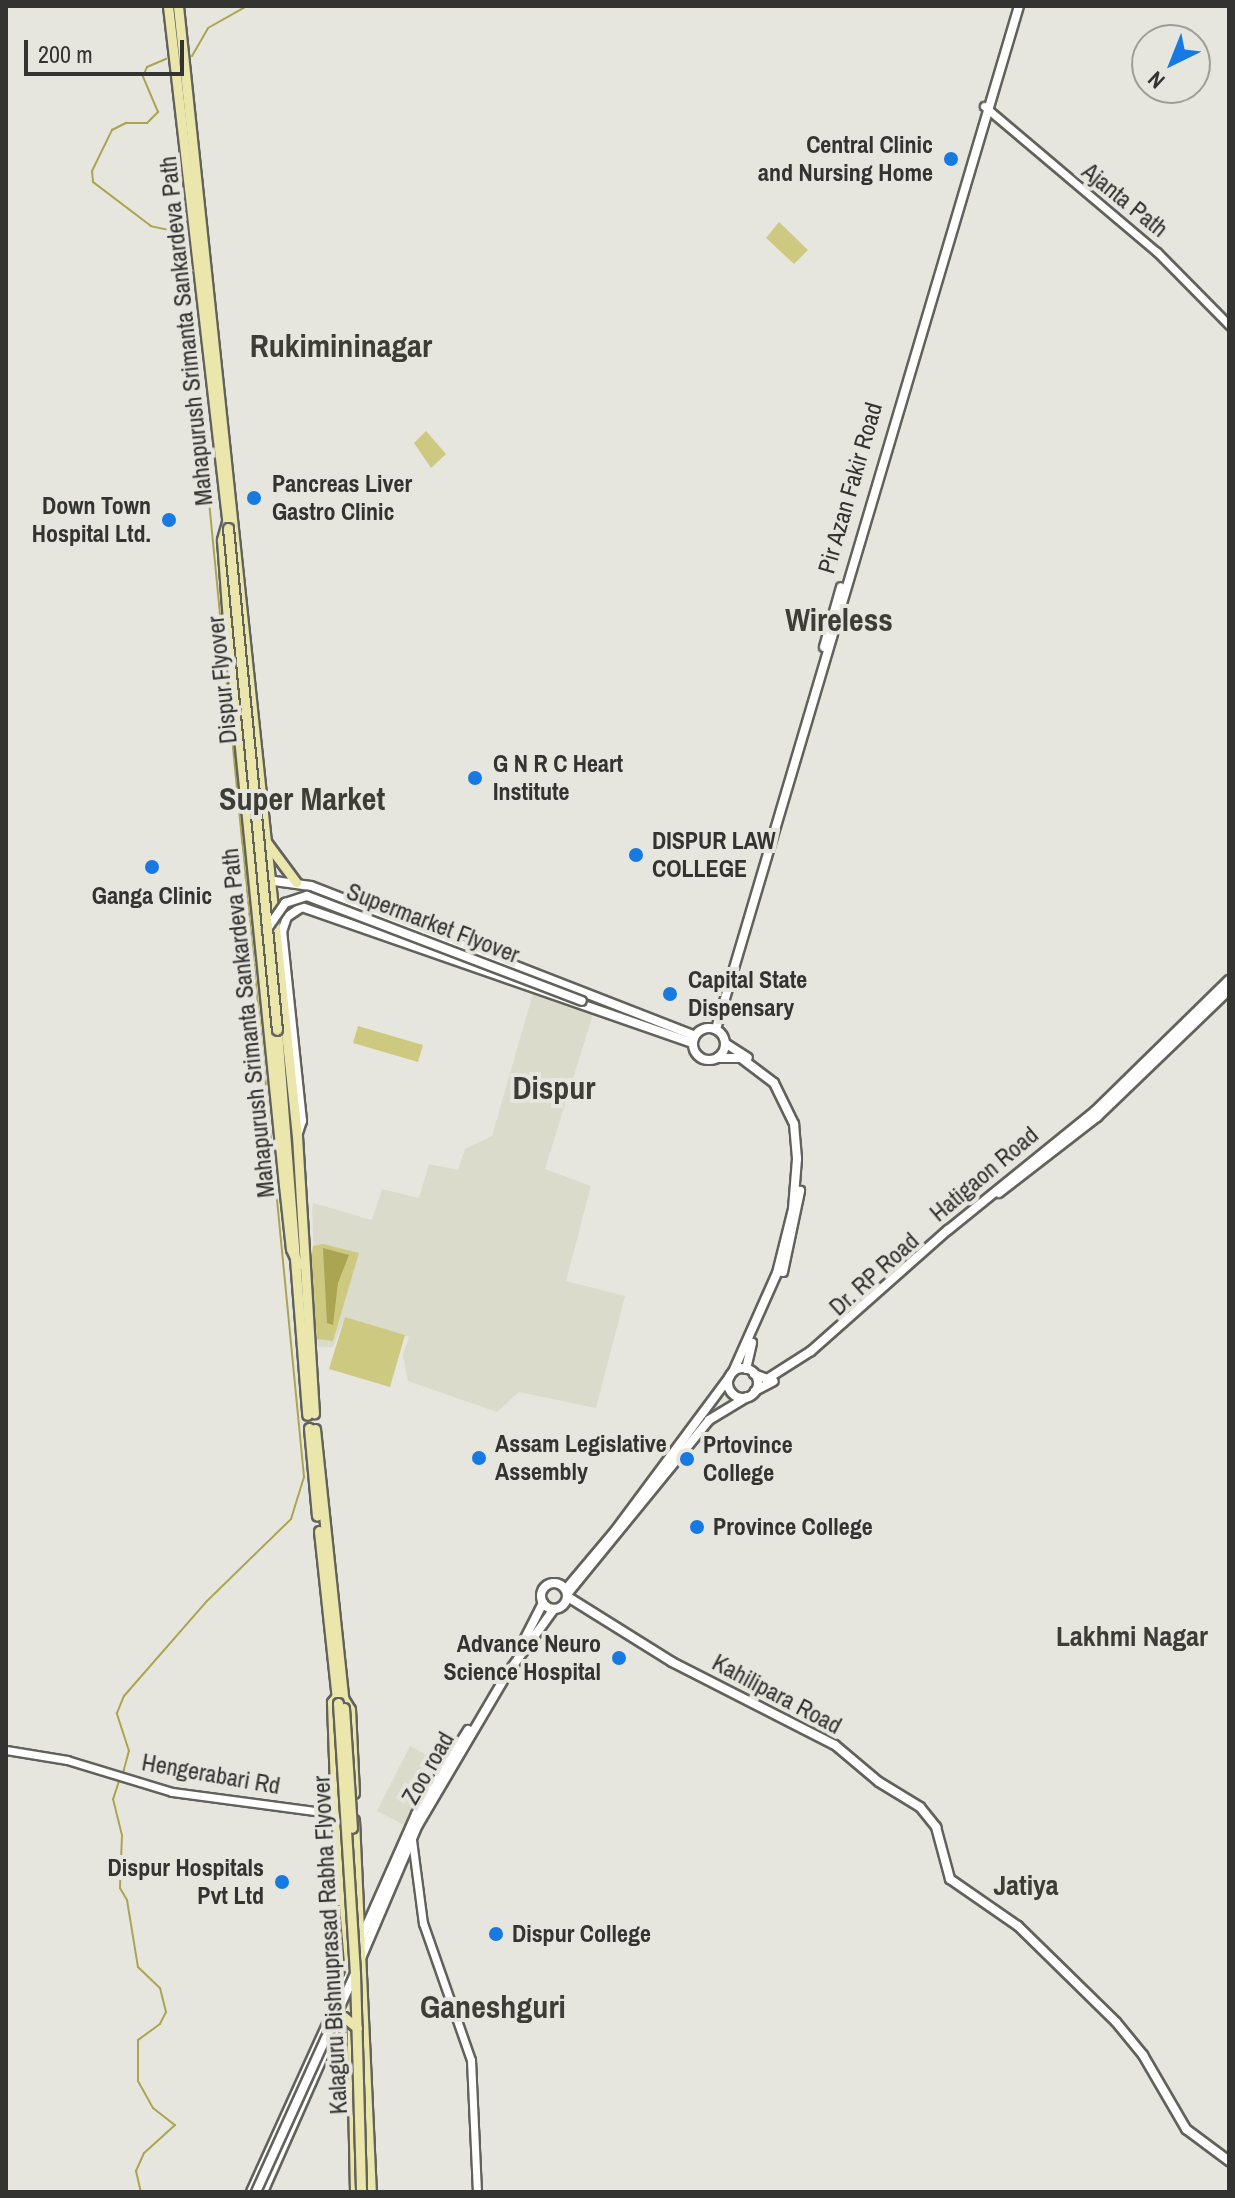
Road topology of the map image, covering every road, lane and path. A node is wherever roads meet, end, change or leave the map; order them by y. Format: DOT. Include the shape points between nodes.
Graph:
graph roads {
  1 [pos="168,6"];
  2 [pos="178,6"];
  3 [pos="1016,6"];
  4 [pos="987,109"];
  5 [pos="1229,325"];
  6 [pos="228,525"];
  7 [pos="248,824"];
  8 [pos="262,828"];
  9 [pos="269,880"];
  10 [pos="254,881"];
  11 [pos="296,882"];
  12 [pos="267,930"];
  13 [pos="276,939"];
  14 [pos="260,941"];
  15 [pos="1229,980"];
  16 [pos="1229,990"];
  17 [pos="288,991"];
  18 [pos="597,1000"];
  19 [pos="282,1001"];
  20 [pos="714,1029"];
  21 [pos="694,1039"];
  22 [pos="725,1043"];
  23 [pos="718,1058"];
  24 [pos="297,1136"];
  25 [pos="298,1264"];
  26 [pos="750,1371"];
  27 [pos="732,1374"];
  28 [pos="755,1391"];
  29 [pos="747,1397"];
  30 [pos="311,1414"];
  31 [pos="567,1593"];
  32 [pos="543,1603"];
  33 [pos="554,1609"];
  34 [pos="340,1701"];
  35 [pos="6,1750"];
  36 [pos="336,1814"];
  37 [pos="412,1840"];
  38 [pos="360,1917"];
  39 [pos="370,1921"];
  40 [pos="362,1942"];
  41 [pos="349,1952"];
  42 [pos="363,1961"];
  43 [pos="355,1973"];
  44 [pos="351,1992"];
  45 [pos="333,2027"];
  46 [pos="354,2034"];
  47 [pos="367,2040"];
  48 [pos="1229,2161"];
  49 [pos="253,2192"];
  50 [pos="263,2192"];
  51 [pos="355,2192"];
  52 [pos="366,2192"];
  53 [pos="477,2192"];
  1 -- 6 [label="main road, Mahapurush Srimanta Sankardeva Path"];
  2 -- 8 [label="main road, Mahapurush Srimanta Sankardeva Path"];
  3 -- 4 [label="main road, Pir Azan Fakir Road"];
  4 -- 5 [label="street, Ajanta Path" via="1157,252"];
  4 -- 20 [label="main road, Pir Azan Fakir Road"];
  4 -- 20 [label="main road, Pir Azan Fakir Road"];
  6 -- 7 [label="main road, Mahapurush Srimanta Sankardeva Path" via="222,540"];
  6 -- 12 [label="main road, Dispur Flyover, bridge"];
  7 -- 8 [label="main road"];
  7 -- 10 [label="main road, Mahapurush Srimanta Sankardeva Path"];
  8 -- 9 [label="main road, Mahapurush Srimanta Sankardeva Path"];
  8 -- 11 [label="main road" via="275,860"];
  9 -- 10 [label="main road"];
  9 -- 11 [label="main road"];
  9 -- 13 [label="main road, Mahapurush Srimanta Sankardeva Path"];
  10 -- 14 [label="main road, Mahapurush Srimanta Sankardeva Path"];
  11 -- 18 [label="main road"];
  12 -- 18 [label="main road, Supermarket Flyover, bridge" via="285,903 307,896 582,1001"];
  12 -- 25 [label="main road, Dispur Flyover, bridge"];
  13 -- 14 [label="main road"];
  13 -- 19 [label="main road, Mahapurush Srimanta Sankardeva Path"];
  14 -- 25 [label="main road, Mahapurush Srimanta Sankardeva Path" via="291,1249"];
  15 -- 26 [label="main road, Hatigaon Road" via="1095,1111 811,1351 767,1379"];
  16 -- 28 [label="main road, Dr. RP Road" via="1097,1117 975,1212 811,1357"];
  17 -- 19 [label="main road"];
  17 -- 21 [label="main road" via="284,926 292,912 308,907 561,1001"];
  17 -- 24 [label="main road" via="302,1121"];
  18 -- 21 [label="main road"];
  19 -- 24 [label="main road, Mahapurush Srimanta Sankardeva Path"];
  20 -- 21 [label="main road"];
  20 -- 22 [label="main road"];
  21 -- 23 [label="main road" via="699,1057"];
  22 -- 23 [label="main road"];
  22 -- 26 [label="main road" via="778,1081 799,1124 802,1161 788,1254 748,1350"];
  23 -- 27 [label="main road" via="741,1058 774,1083 794,1124 797,1159 793,1209 777,1273"];
  24 -- 30 [label="main road, Mahapurush Srimanta Sankardeva Path"];
  25 -- 30 [label="main road, Mahapurush Srimanta Sankardeva Path"];
  26 -- 27 [label="main road"];
  26 -- 28 [label="main road"];
  27 -- 29 [label="main road" via="730,1390"];
  27 -- 31 [label="main road"];
  28 -- 29 [label="main road, Dr. RP Road"];
  29 -- 31 [label="main road, Dr. RP Road" via="709,1420"];
  30 -- 34 [label="main road" via="321,1419 312,1429"];
  31 -- 32 [label="main road" via="547,1585"];
  31 -- 33 [label="main road, Zoo road"];
  31 -- 48 [label="main road, Kahilipara Road" via="672,1662 835,1745 920,1807 936,1827 950,1879 1018,1926 1116,2022 1143,2055 1186,2129"];
  32 -- 33 [label="main road"];
  32 -- 39 [label="main road" via="540,1618 416,1814"];
  33 -- 37 [label="main road, Zoo road" via="507,1674"];
  34 -- 36 [label="main road" via="332,1702"];
  34 -- 38 [label="main road" via="350,1709"];
  34 -- 43 [label="main road, Kalaguru Bishnuprasad Rabha Flyover, bridge"];
  34 -- 52 [label="main road, Kalaguru Bishnuprasad Rabha Flyover, bridge" via="362,1994"];
  35 -- 36 [label="street, Hengerabari Rd" via="67,1760 172,1792"];
  36 -- 41 [label="main road"];
  37 -- 42 [label="main road, Zoo road"];
  37 -- 53 [label="street" via="423,1923 471,2060"];
  38 -- 39 [label="main road"];
  38 -- 40 [label="main road"];
  39 -- 40 [label="main road"];
  40 -- 41 [label="main road"];
  40 -- 42 [label="main road"];
  41 -- 43 [label="main road"];
  42 -- 43 [label="main road"];
  43 -- 44 [label="main road"];
  43 -- 45 [label="main road, bridge"];
  43 -- 46 [label="main road, Kalaguru Bishnuprasad Rabha Flyover, bridge"];
  43 -- 47 [label="main road"];
  43 -- 49 [label="main road"];
  44 -- 45 [label="main road"];
  44 -- 46 [label="main road"];
  45 -- 46 [label="main road, bridge" via="344,2017"];
  45 -- 49 [label="main road, bridge"];
  45 -- 50 [label="main road"];
  46 -- 47 [label="main road"];
  46 -- 51 [label="main road"];
  46 -- 52 [label="main road, Kalaguru Bishnuprasad Rabha Flyover, bridge"];
  47 -- 52 [label="main road"];
}
